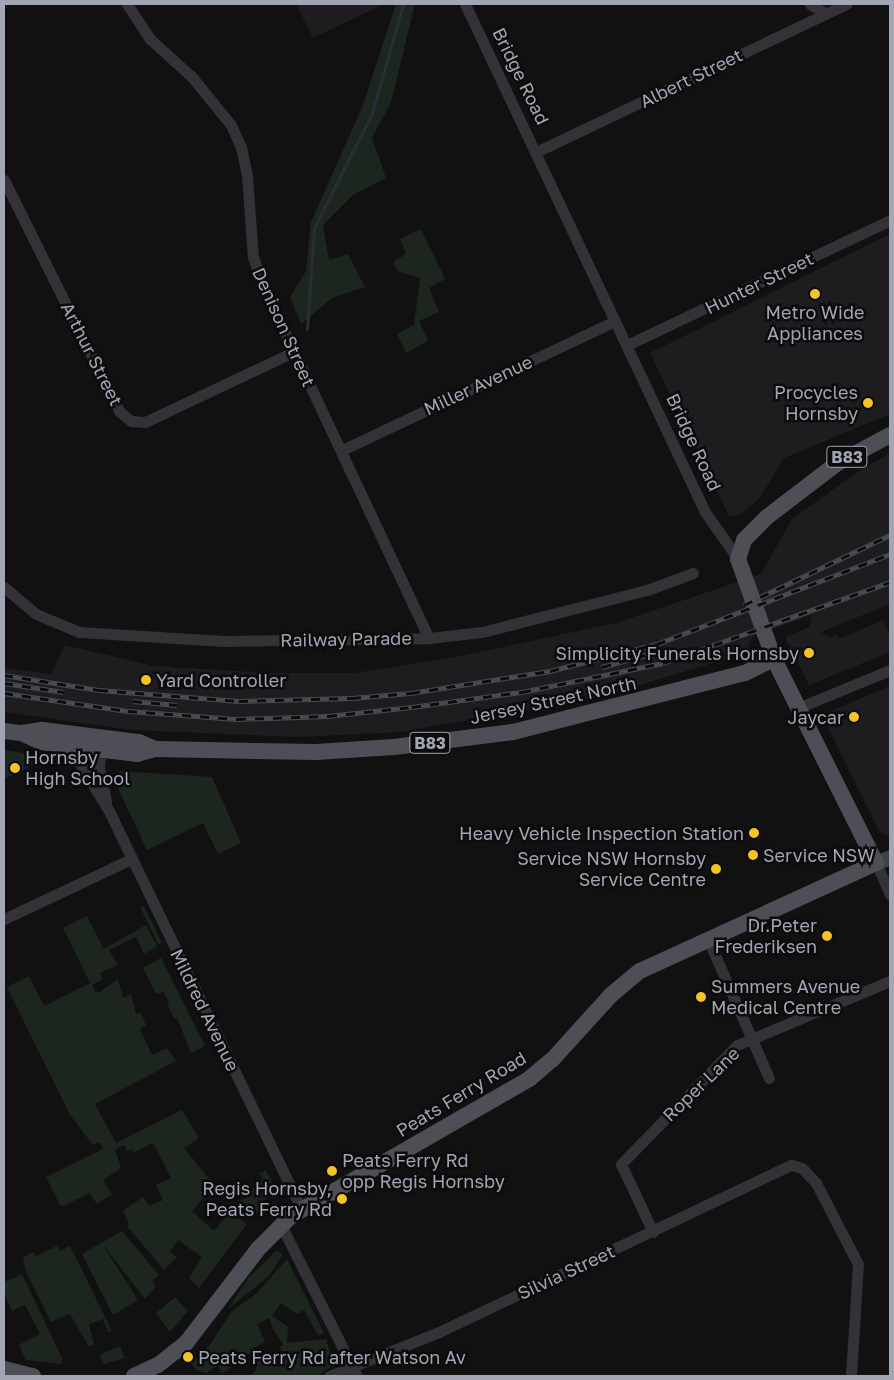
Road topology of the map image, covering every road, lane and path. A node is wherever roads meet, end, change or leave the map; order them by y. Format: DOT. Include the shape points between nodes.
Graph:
graph roads {
  1 [pos="127,4"];
  2 [pos="465,4"];
  3 [pos="810,4"];
  4 [pos="846,4"];
  5 [pos="825,14"];
  6 [pos="536,152"];
  7 [pos="4,180"];
  8 [pos="890,220"];
  9 [pos="615,321"];
  10 [pos="627,345"];
  11 [pos="293,352"];
  12 [pos="890,436"];
  13 [pos="342,450"];
  14 [pos="738,559"];
  15 [pos="693,573"];
  16 [pos="4,587"];
  17 [pos="429,638"];
  18 [pos="774,659"];
  19 [pos="890,670"];
  20 [pos="800,707"];
  21 [pos="4,731"];
  22 [pos="21,733"];
  23 [pos="101,745"];
  24 [pos="64,746"];
  25 [pos="109,811"];
  26 [pos="131,859"];
  27 [pos="883,860"];
  28 [pos="890,895"];
  29 [pos="4,919"];
  30 [pos="707,937"];
  31 [pos="890,981"];
  32 [pos="752,1039"];
  33 [pos="769,1078"];
  34 [pos="301,1209"];
  35 [pos="280,1225"];
  36 [pos="652,1232"];
  37 [pos="350,1366"];
  38 [pos="4,1369"];
  39 [pos="33,1376"];
  40 [pos="134,1376"];
  41 [pos="329,1376"];
  42 [pos="357,1376"];
  43 [pos="851,1376"];
  1 -- 11 [label="street, Denison Street" via="150,39 198,83 231,125 241,147 247,176 253,257"];
  2 -- 6 [label="street, Bridge Road"];
  3 -- 5 [label="street"];
  4 -- 5 [label="street, Albert Street"];
  5 -- 6 [label="street, Albert Street"];
  6 -- 9 [label="street, Bridge Road"];
  7 -- 11 [label="street, Arthur Street" via="119,410 131,420 145,422"];
  8 -- 10 [label="street, Hunter Street"];
  9 -- 10 [label="street, Bridge Road"];
  9 -- 13 [label="street, Miller Avenue"];
  10 -- 14 [label="street, Bridge Road" via="705,512"];
  11 -- 13 [label="street, Denison Street"];
  12 -- 14 [label="main road, B83" via="836,464 790,498 744,540"];
  13 -- 17 [label="street, Denison Street"];
  14 -- 18 [label="main road, Bridge Road"];
  15 -- 17 [label="street, Railway Parade" via="647,590 491,630"];
  16 -- 17 [label="street, Railway Parade" via="36,614 79,632 224,641"];
  18 -- 20 [label="main road, Bridge Road"];
  18 -- 23 [label="main road, Jersey Street North / B83" via="748,672 660,696 495,735 316,752 155,749 139,742"];
  19 -- 20 [label="street"];
  20 -- 27 [label="main road, Bridge Road"];
  21 -- 22 [label="main road, Jersey Street North / B83"];
  22 -- 23 [label="main road, Jersey Street North / B83" via="42,730"];
  22 -- 24 [label="main road, Jersey Street North / B83" via="41,742"];
  23 -- 24 [label="main road, Jersey Street North / B83"];
  23 -- 25 [label="street, Mildred Avenue" via="100,780"];
  24 -- 25 [label="street, Mildred Avenue" via="76,757"];
  25 -- 26 [label="street, Mildred Avenue"];
  26 -- 29 [label="street"];
  26 -- 34 [label="street, Mildred Avenue"];
  27 -- 28 [label="street, Bridge Road"];
  27 -- 30 [label="main road, Peats Ferry Road"];
  30 -- 32 [label="street"];
  30 -- 34 [label="main road, Peats Ferry Road" via="630,977 562,1051 528,1080"];
  31 -- 32 [label="street, Roper Lane"];
  32 -- 33 [label="street"];
  32 -- 36 [label="street, Roper Lane" via="737,1045 621,1164"];
  34 -- 35 [label="main road, Peats Ferry Road"];
  35 -- 37 [label="street"];
  35 -- 40 [label="main road, Peats Ferry Road" via="186,1342 158,1365"];
  36 -- 37 [label="street, Silvia Street" via="395,1351 367,1363"];
  36 -- 43 [label="street, Silvia Street" via="791,1165 802,1168 816,1183 858,1264"];
  37 -- 41 [label="street, Silvia Street"];
  37 -- 42 [label="street"];
  38 -- 39 [label="main road"];
}
